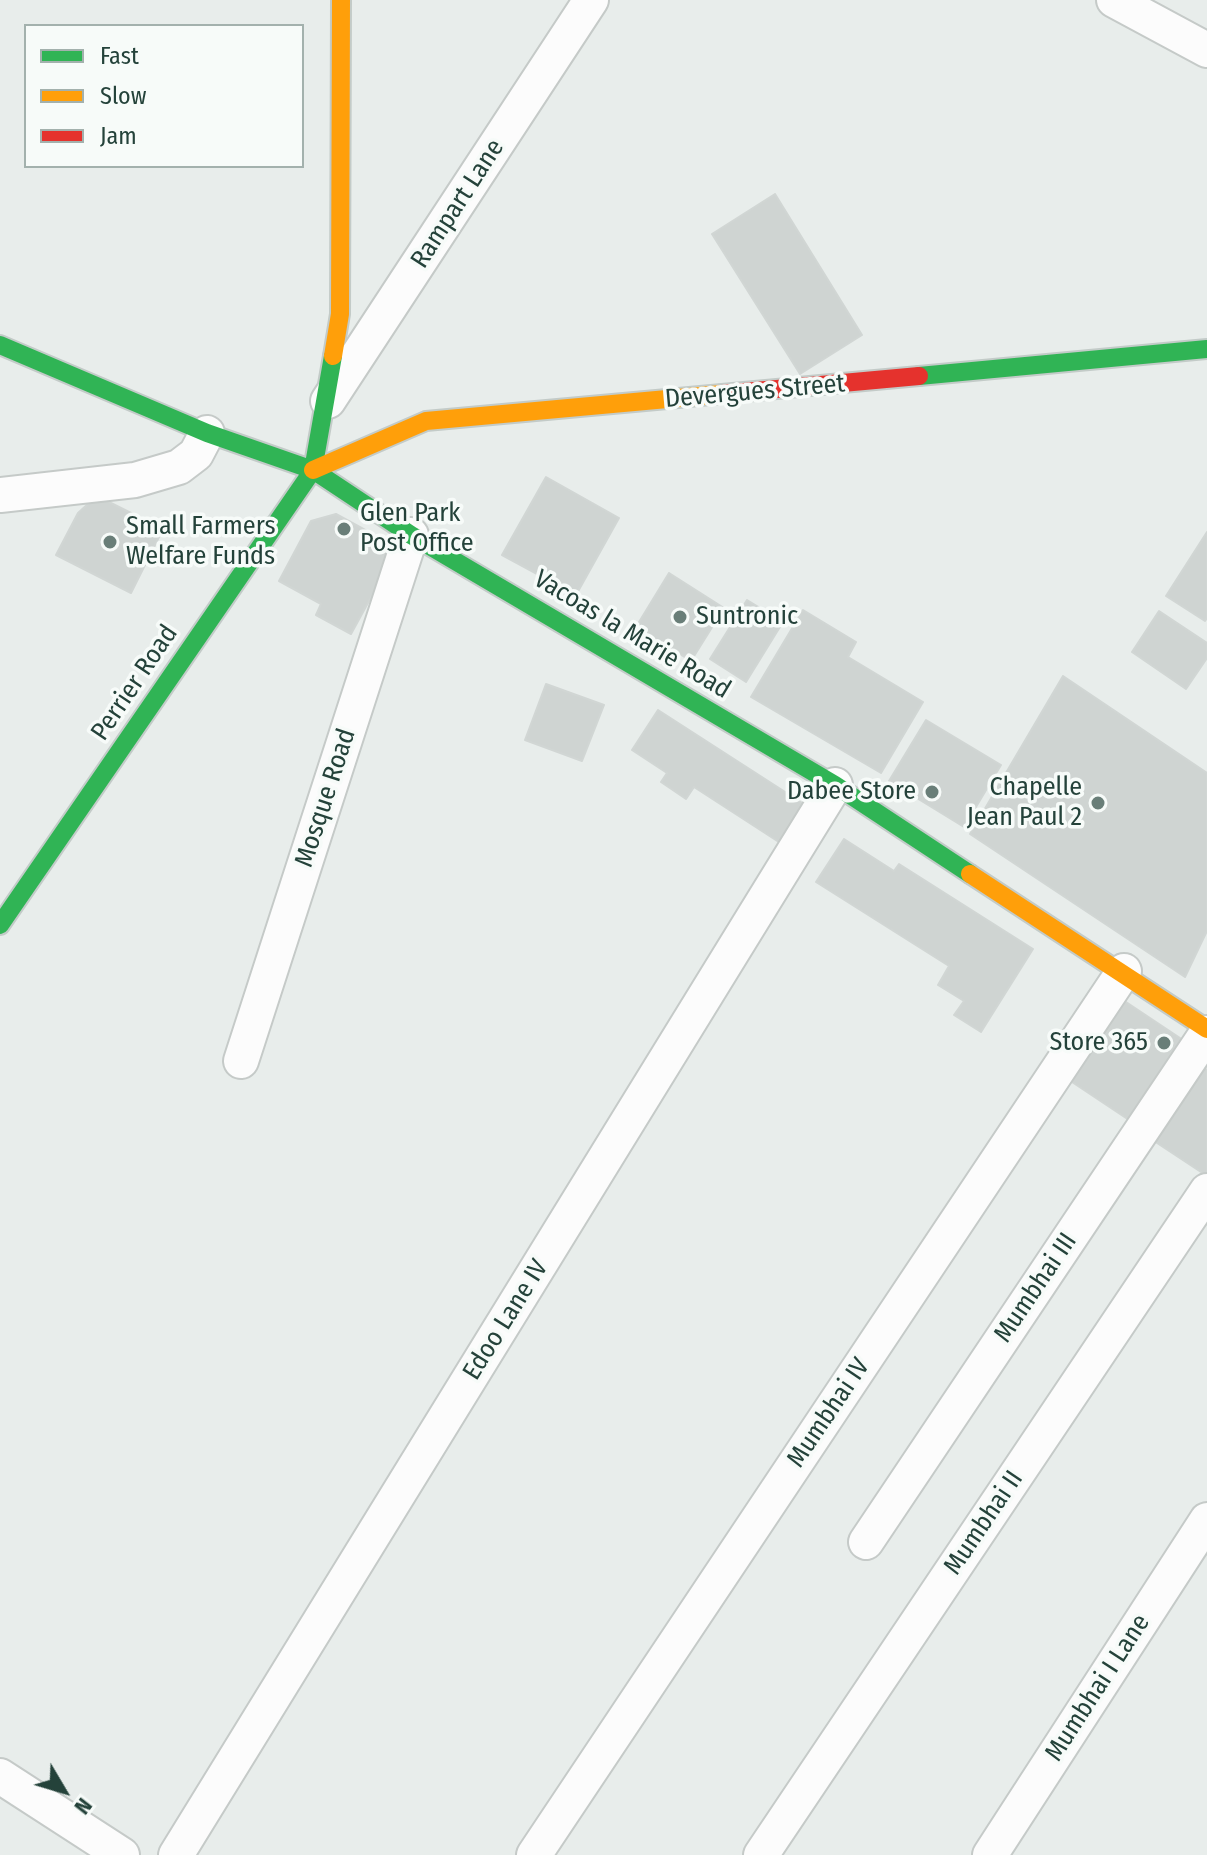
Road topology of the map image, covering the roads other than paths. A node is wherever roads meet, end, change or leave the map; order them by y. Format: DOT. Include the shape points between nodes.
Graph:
graph roads {
  1 [pos="341,0"];
  2 [pos="591,0"];
  3 [pos="1114,0"];
  4 [pos="1207,50"];
  5 [pos="0,345"];
  6 [pos="1207,349"];
  7 [pos="324,408"];
  8 [pos="207,433"];
  9 [pos="313,470"];
  10 [pos="0,495"];
  11 [pos="411,535"];
  12 [pos="835,785"];
  13 [pos="0,925"];
  14 [pos="1124,971"];
  15 [pos="1207,1031"];
  16 [pos="241,1061"];
  17 [pos="1207,1191"];
  18 [pos="1207,1520"];
  19 [pos="866,1542"];
  20 [pos="0,1776"];
  21 [pos="122,1855"];
  22 [pos="176,1855"];
  23 [pos="534,1855"];
  24 [pos="761,1855"];
  25 [pos="990,1855"];
  1 -- 7 [label="main road" via="340,314"];
  2 -- 7 [label="street, Rampart Lane"];
  3 -- 4 [label="street"];
  5 -- 8 [label="main road, Vacoas la Marie Road"];
  6 -- 9 [label="main road, Devergues Street" via="426,421"];
  7 -- 9 [label="main road"];
  8 -- 9 [label="main road, Vacoas la Marie Road"];
  8 -- 10 [label="street" via="196,454 179,467 135,480"];
  9 -- 11 [label="main road, Vacoas la Marie Road"];
  9 -- 13 [label="main road, Perrier Road"];
  11 -- 12 [label="main road, Vacoas la Marie Road"];
  11 -- 16 [label="street, Mosque Road"];
  12 -- 14 [label="main road, Vacoas la Marie Road"];
  12 -- 22 [label="street, Edoo Lane IV"];
  14 -- 15 [label="main road, Vacoas la Marie Road"];
  14 -- 23 [label="street, Mumbhai IV"];
  15 -- 19 [label="street, Mumbhai III"];
  17 -- 24 [label="street, Mumbhai II"];
  18 -- 25 [label="street, Mumbhai I Lane"];
  20 -- 21 [label="street"];
}
